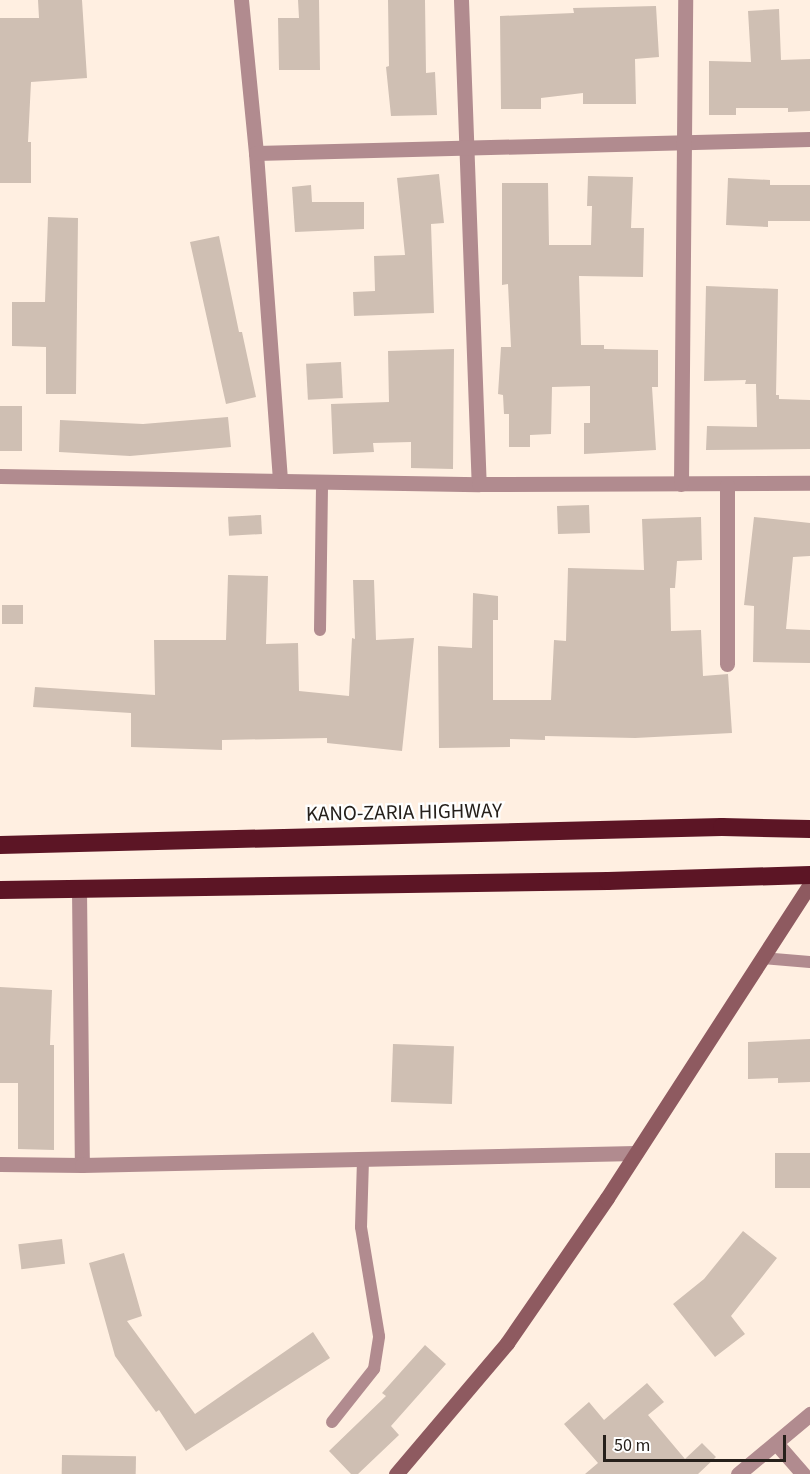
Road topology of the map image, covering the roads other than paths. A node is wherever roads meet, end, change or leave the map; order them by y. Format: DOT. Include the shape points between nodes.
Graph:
graph roads {
  1 [pos="241,0"];
  2 [pos="461,0"];
  3 [pos="685,0"];
  4 [pos="810,139"];
  5 [pos="684,140"];
  6 [pos="466,147"];
  7 [pos="256,153"];
  8 [pos="0,476"];
  9 [pos="280,481"];
  10 [pos="322,481"];
  11 [pos="810,483"];
  12 [pos="478,484"];
  13 [pos="681,484"];
  14 [pos="727,485"];
  15 [pos="320,630"];
  16 [pos="727,664"];
  17 [pos="810,829"];
  18 [pos="0,845"];
  19 [pos="810,875"];
  20 [pos="810,884"];
  21 [pos="79,889"];
  22 [pos="0,890"];
  23 [pos="762,958"];
  24 [pos="810,962"];
  25 [pos="636,1154"];
  26 [pos="363,1159"];
  27 [pos="0,1164"];
  28 [pos="82,1165"];
  29 [pos="810,1414"];
  30 [pos="332,1422"];
  31 [pos="776,1443"];
  32 [pos="396,1474"];
  33 [pos="738,1474"];
  34 [pos="802,1474"];
  1 -- 7 [label="street"];
  2 -- 6 [label="street"];
  3 -- 5 [label="street"];
  4 -- 5 [label="street"];
  5 -- 6 [label="street"];
  5 -- 13 [label="street"];
  6 -- 7 [label="street"];
  6 -- 12 [label="street"];
  7 -- 9 [label="street"];
  8 -- 9 [label="street"];
  9 -- 10 [label="street"];
  10 -- 12 [label="street"];
  10 -- 15 [label="lane"];
  11 -- 14 [label="street"];
  12 -- 13 [label="street"];
  13 -- 14 [label="street"];
  14 -- 16 [label="street"];
  17 -- 18 [label="highway, KANO-ZARIA HIGHWAY" via="722,827"];
  19 -- 21 [label="highway"];
  20 -- 23 [label="street"];
  21 -- 22 [label="highway"];
  21 -- 28 [label="street"];
  23 -- 24 [label="lane"];
  23 -- 25 [label="street"];
  25 -- 26 [label="street"];
  25 -- 32 [label="street" via="507,1343"];
  26 -- 28 [label="street"];
  26 -- 30 [label="lane" via="361,1227 379,1336 374,1369"];
  27 -- 28 [label="street"];
  29 -- 31 [label="street"];
  31 -- 33 [label="street"];
  31 -- 34 [label="street"];
}
